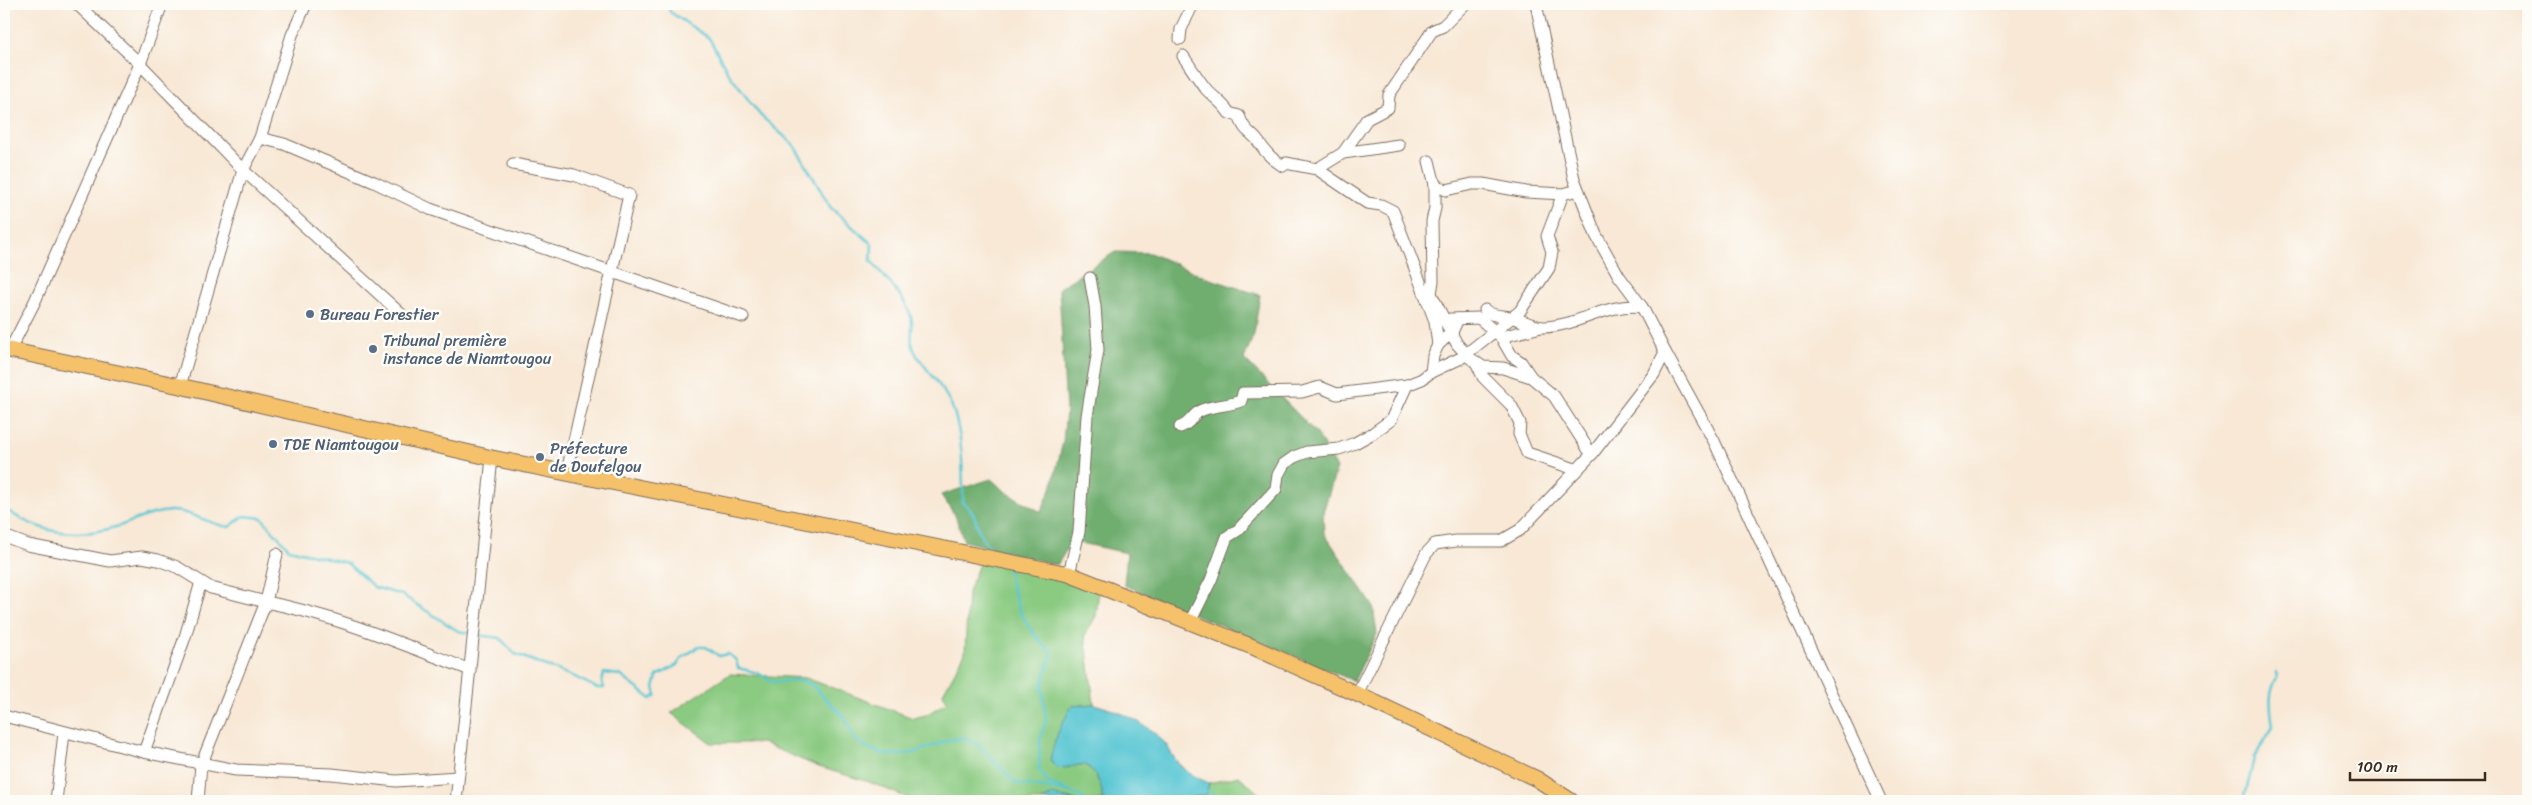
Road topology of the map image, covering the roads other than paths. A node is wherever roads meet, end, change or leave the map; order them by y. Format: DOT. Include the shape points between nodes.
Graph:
graph roads {
  1 [pos="76,4"];
  2 [pos="162,4"];
  3 [pos="306,4"];
  4 [pos="1193,4"];
  5 [pos="1464,4"];
  6 [pos="1536,4"];
  7 [pos="1180,39"];
  8 [pos="1183,56"];
  9 [pos="140,64"];
  10 [pos="260,138"];
  11 [pos="1399,145"];
  12 [pos="1343,153"];
  13 [pos="1429,161"];
  14 [pos="513,164"];
  15 [pos="1317,169"];
  16 [pos="243,170"];
  17 [pos="1435,185"];
  18 [pos="1578,190"];
  19 [pos="1563,194"];
  20 [pos="610,273"];
  21 [pos="1090,278"];
  22 [pos="1642,307"];
  23 [pos="1485,310"];
  24 [pos="401,314"];
  25 [pos="1510,317"];
  26 [pos="743,318"];
  27 [pos="1443,318"];
  28 [pos="1458,319"];
  29 [pos="1541,327"];
  30 [pos="1452,332"];
  31 [pos="1498,334"];
  32 [pos="1438,345"];
  33 [pos="7,350"];
  34 [pos="1665,352"];
  35 [pos="1463,356"];
  36 [pos="1478,363"];
  37 [pos="1430,372"];
  38 [pos="1531,377"];
  39 [pos="180,386"];
  40 [pos="1407,386"];
  41 [pos="1180,426"];
  42 [pos="1593,453"];
  43 [pos="492,458"];
  44 [pos="1578,470"];
  45 [pos="567,472"];
  46 [pos="4,536"];
  47 [pos="277,554"];
  48 [pos="1069,574"];
  49 [pos="201,582"];
  50 [pos="266,602"];
  51 [pos="1190,622"];
  52 [pos="470,670"];
  53 [pos="1357,694"];
  54 [pos="4,716"];
  55 [pos="64,732"];
  56 [pos="144,752"];
  57 [pos="201,765"];
  58 [pos="458,777"];
  59 [pos="56,801"];
  60 [pos="198,801"];
  61 [pos="456,801"];
  62 [pos="1571,801"];
  63 [pos="1882,801"];
  1 -- 9 [label="street"];
  2 -- 9 [label="street"];
  3 -- 10 [label="street" via="292,35"];
  4 -- 7 [label="street" via="1181,29"];
  5 -- 12 [label="street" via="1443,26 1432,31 1389,95 1388,108 1367,119"];
  6 -- 18 [label="street"];
  8 -- 15 [label="street" via="1206,89 1224,104 1229,113 1239,116 1244,130 1260,143 1268,156 1283,166 1286,163"];
  9 -- 16 [label="street"];
  9 -- 33 [label="street" via="35,301"];
  10 -- 16 [label="street"];
  10 -- 20 [label="street" via="284,144 430,209"];
  11 -- 12 [label="street"];
  12 -- 15 [label="street"];
  13 -- 17 [label="street"];
  14 -- 20 [label="street" via="574,175 629,195"];
  15 -- 32 [label="street" via="1368,203 1393,211 1435,321"];
  16 -- 24 [label="street"];
  16 -- 39 [label="street"];
  17 -- 19 [label="street" via="1446,190 1484,184 1526,192"];
  17 -- 27 [label="street" via="1430,294"];
  18 -- 19 [label="street"];
  18 -- 22 [label="street" via="1596,235 1618,276"];
  19 -- 25 [label="street" via="1546,236 1552,252 1549,268 1520,311"];
  20 -- 26 [label="street"];
  20 -- 45 [label="street"];
  21 -- 48 [label="street" via="1096,306 1098,350 1087,416 1079,532"];
  22 -- 29 [label="street" via="1607,310 1558,326"];
  22 -- 34 [label="street"];
  23 -- 25 [label="street" via="1489,314"];
  25 -- 29 [label="street"];
  25 -- 31 [label="street"];
  27 -- 28 [label="street"];
  27 -- 30 [label="street"];
  28 -- 30 [label="street"];
  28 -- 31 [label="street" via="1479,318"];
  29 -- 31 [label="street"];
  30 -- 32 [label="street"];
  30 -- 35 [label="street"];
  31 -- 35 [label="street"];
  31 -- 38 [label="street"];
  32 -- 37 [label="street"];
  33 -- 39 [label="main road"];
  34 -- 42 [label="street" via="1654,374"];
  34 -- 63 [label="street" via="1714,440"];
  35 -- 36 [label="street"];
  35 -- 37 [label="street"];
  36 -- 38 [label="street" via="1483,367 1503,368"];
  36 -- 44 [label="street" via="1483,377 1511,405 1520,423 1519,434 1527,453"];
  37 -- 40 [label="street"];
  38 -- 42 [label="street" via="1554,396"];
  39 -- 43 [label="main road"];
  40 -- 41 [label="street" via="1337,394 1320,387 1302,392 1243,393 1241,401 1200,410 1186,425"];
  40 -- 51 [label="street" via="1391,420 1372,433 1338,449 1307,452 1284,464 1276,490 1238,530 1227,537"];
  42 -- 44 [label="street"];
  43 -- 45 [label="main road"];
  43 -- 52 [label="street"];
  44 -- 53 [label="street" via="1520,530 1502,541 1435,544 1426,554"];
  45 -- 48 [label="main road"];
  46 -- 49 [label="street" via="28,545 110,561 142,557 158,560"];
  47 -- 50 [label="street"];
  48 -- 51 [label="main road"];
  49 -- 50 [label="street" via="211,588"];
  49 -- 56 [label="street" via="185,638"];
  50 -- 52 [label="street" via="352,624"];
  50 -- 57 [label="street"];
  51 -- 53 [label="main road" via="1253,646"];
  52 -- 58 [label="street"];
  53 -- 62 [label="main road" via="1537,779"];
  54 -- 55 [label="street"];
  55 -- 56 [label="street"];
  55 -- 59 [label="street"];
  56 -- 57 [label="street"];
  57 -- 58 [label="street" via="396,781"];
  57 -- 60 [label="street"];
  58 -- 61 [label="street"];
}
